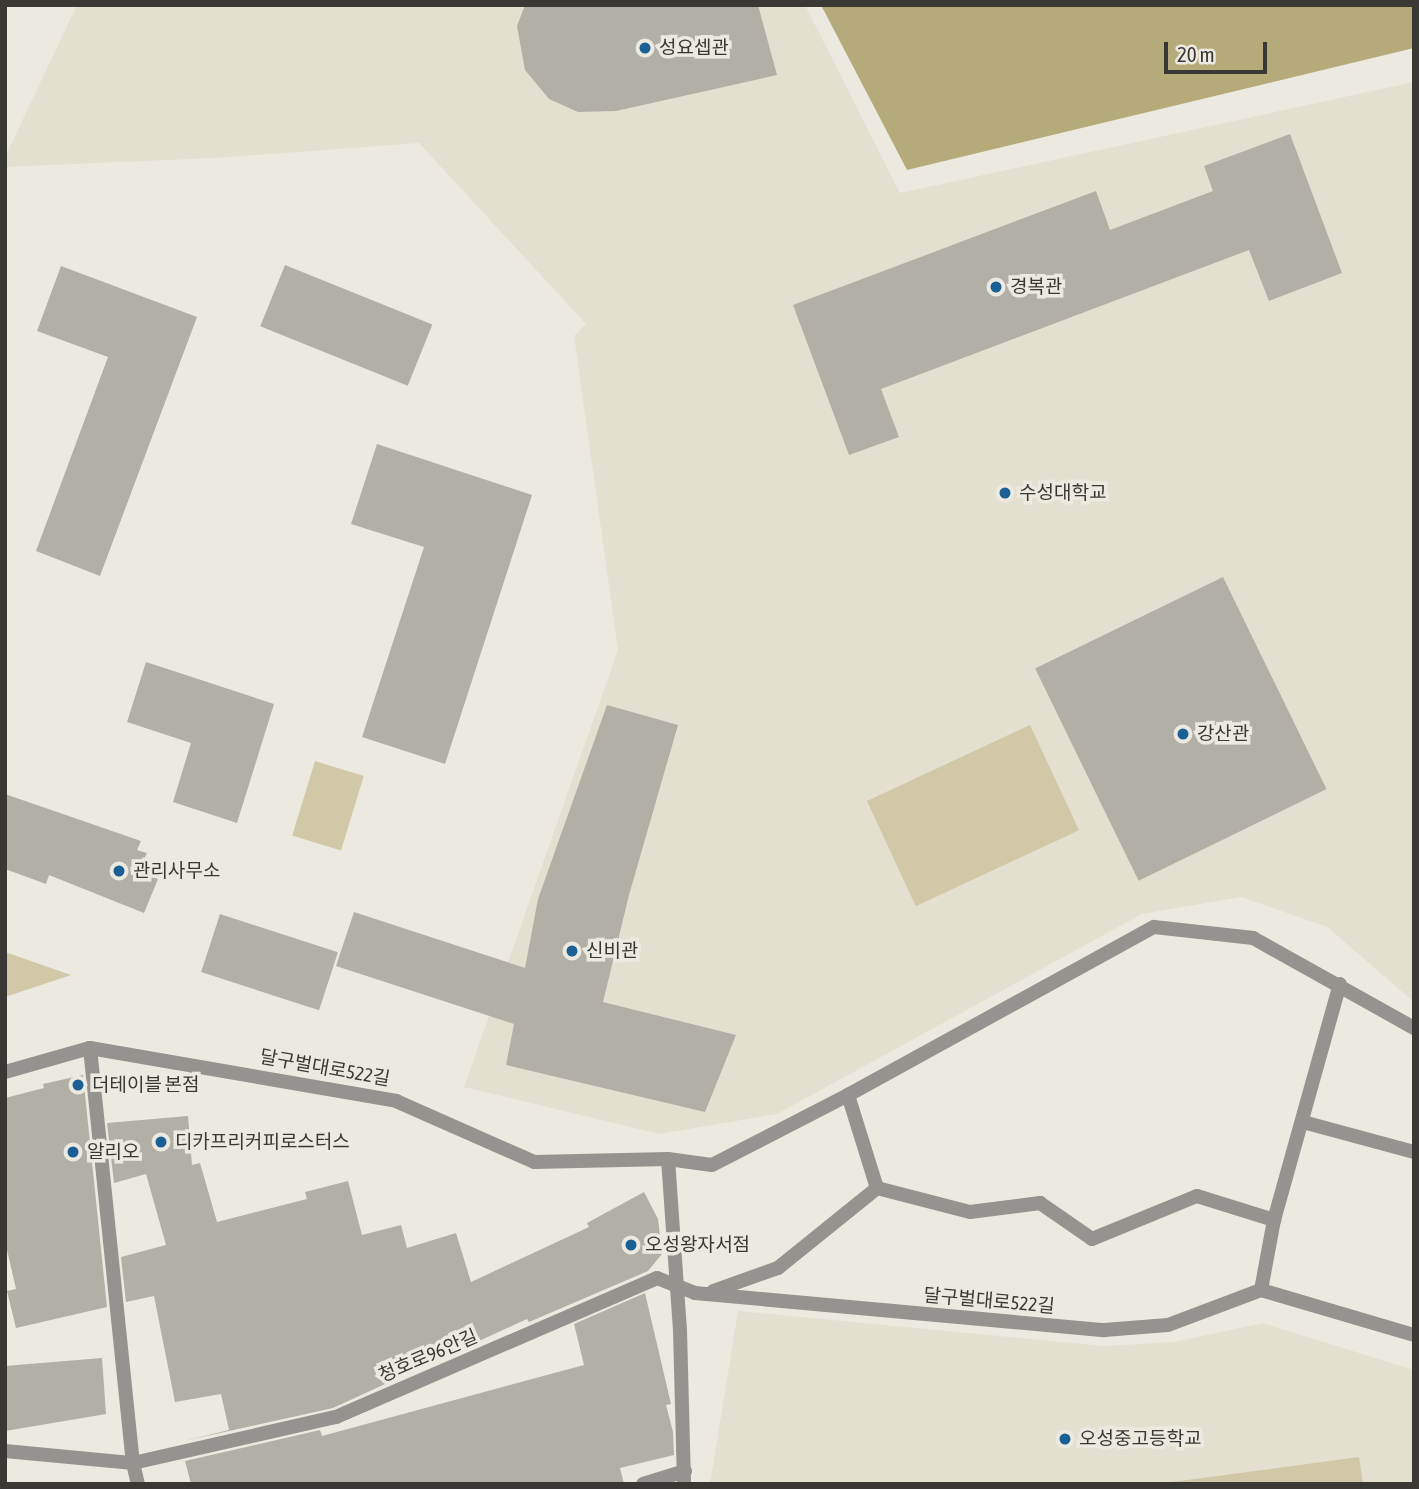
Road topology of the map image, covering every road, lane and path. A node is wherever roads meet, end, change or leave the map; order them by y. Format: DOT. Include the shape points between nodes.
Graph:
graph roads {
  1 [pos="1340,984"];
  2 [pos="1414,1028"];
  3 [pos="90,1048"];
  4 [pos="5,1072"];
  5 [pos="848,1095"];
  6 [pos="1303,1122"];
  7 [pos="1414,1152"];
  8 [pos="668,1159"];
  9 [pos="877,1188"];
  10 [pos="1274,1220"];
  11 [pos="676,1287"];
  12 [pos="1261,1290"];
  13 [pos="708,1293"];
  14 [pos="1414,1335"];
  15 [pos="5,1451"];
  16 [pos="133,1463"];
  17 [pos="684,1477"];
  18 [pos="138,1484"];
  19 [pos="643,1484"];
  1 -- 2 [label="street, 달구벌대로522길"];
  1 -- 5 [label="street, 달구벌대로522길" via="1252,938 1154,927"];
  1 -- 6 [label="street"];
  3 -- 4 [label="street, 달구벌대로522길"];
  3 -- 8 [label="street, 달구벌대로522길" via="397,1101 534,1161"];
  3 -- 16 [label="street"];
  5 -- 8 [label="street, 달구벌대로522길" via="712,1165"];
  5 -- 9 [label="street"];
  6 -- 7 [label="street"];
  6 -- 10 [label="street"];
  8 -- 11 [label="street"];
  9 -- 10 [label="street" via="970,1212 1040,1203 1092,1239 1197,1196"];
  9 -- 13 [label="street" via="778,1268"];
  10 -- 12 [label="street"];
  11 -- 13 [label="street, 달구벌대로522길"];
  11 -- 16 [label="street, 청호로96안길" via="657,1278 336,1417"];
  11 -- 17 [label="street"];
  12 -- 13 [label="street, 달구벌대로522길" via="1168,1325 1104,1330"];
  12 -- 14 [label="street"];
  15 -- 16 [label="street, 청호로96안길"];
  16 -- 18 [label="street"];
  17 -- 19 [label="street"];
}
